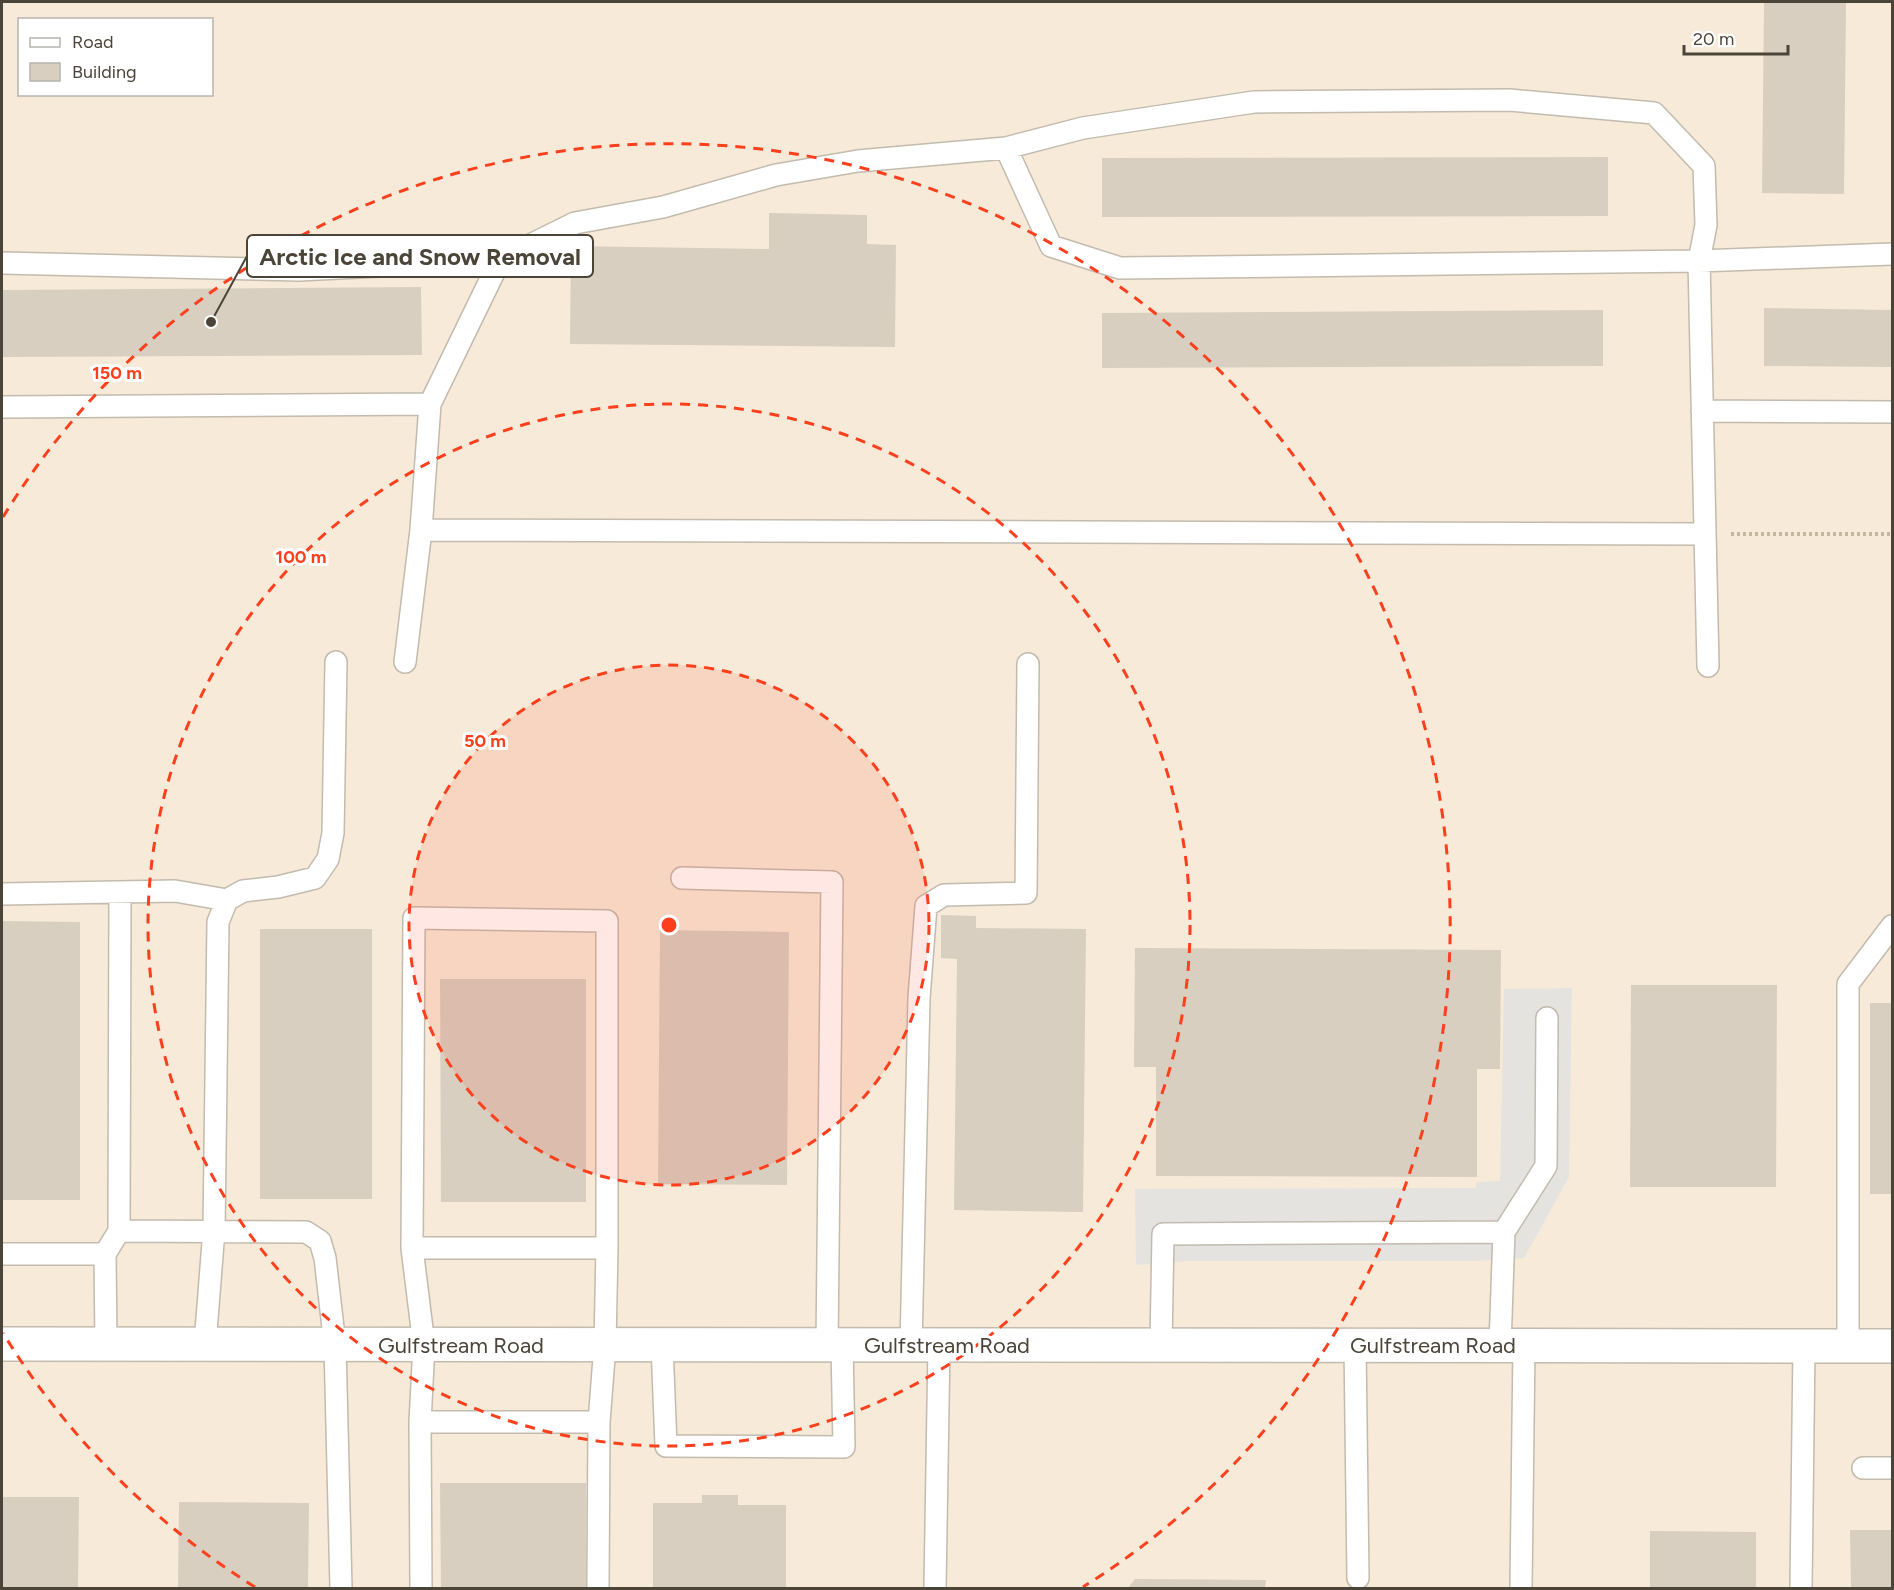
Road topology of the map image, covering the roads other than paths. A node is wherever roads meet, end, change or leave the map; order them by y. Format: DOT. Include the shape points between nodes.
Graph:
graph roads {
  1 [pos="1006,148"];
  2 [pos="1893,254"];
  3 [pos="500,260"];
  4 [pos="1699,261"];
  5 [pos="2,263"];
  6 [pos="430,404"];
  7 [pos="2,407"];
  8 [pos="1702,411"];
  9 [pos="1893,412"];
  10 [pos="421,530"];
  11 [pos="1705,534"];
  12 [pos="336,662"];
  13 [pos="405,662"];
  14 [pos="1028,664"];
  15 [pos="1708,666"];
  16 [pos="682,878"];
  17 [pos="120,892"];
  18 [pos="2,894"];
  19 [pos="227,900"];
  20 [pos="1893,926"];
  21 [pos="1547,1018"];
  22 [pos="214,1230"];
  23 [pos="119,1231"];
  24 [pos="1504,1232"];
  25 [pos="412,1248"];
  26 [pos="607,1248"];
  27 [pos="2,1254"];
  28 [pos="105,1254"];
  29 [pos="2,1344"];
  30 [pos="106,1344"];
  31 [pos="205,1344"];
  32 [pos="335,1345"];
  33 [pos="424,1345"];
  34 [pos="605,1345"];
  35 [pos="662,1345"];
  36 [pos="834,1345"];
  37 [pos="925,1345"];
  38 [pos="1161,1345"];
  39 [pos="1355,1345"];
  40 [pos="1512,1345"];
  41 [pos="1804,1346"];
  42 [pos="1848,1346"];
  43 [pos="1893,1346"];
  44 [pos="420,1422"];
  45 [pos="599,1422"];
  46 [pos="1863,1468"];
  47 [pos="1893,1468"];
  48 [pos="1358,1578"];
  49 [pos="340,1588"];
  50 [pos="421,1588"];
  51 [pos="598,1588"];
  52 [pos="935,1588"];
  53 [pos="1521,1588"];
  54 [pos="1801,1588"];
  1 -- 3 [label="lane" via="858,161 776,175 663,207 576,223"];
  1 -- 4 [label="lane" via="1051,246 1120,268"];
  1 -- 4 [label="lane" via="1083,128 1254,102 1509,100 1654,113 1704,165 1706,225"];
  2 -- 4 [label="lane"];
  3 -- 5 [label="lane" via="299,270"];
  3 -- 6 [label="lane"];
  4 -- 8 [label="lane"];
  6 -- 7 [label="lane"];
  6 -- 10 [label="lane"];
  8 -- 9 [label="lane"];
  8 -- 11 [label="lane"];
  10 -- 11 [label="lane"];
  10 -- 13 [label="lane"];
  11 -- 15 [label="lane"];
  12 -- 19 [label="lane" via="333,833 328,859 315,878 243,891"];
  14 -- 37 [label="lane" via="1026,893 944,895 926,906 920,998"];
  16 -- 36 [label="lane" via="832,882"];
  17 -- 18 [label="lane"];
  17 -- 19 [label="lane" via="175,891"];
  17 -- 23 [label="lane"];
  19 -- 22 [label="lane" via="218,922"];
  20 -- 42 [label="lane" via="1848,984"];
  21 -- 24 [label="lane" via="1546,1166"];
  22 -- 23 [label="lane"];
  22 -- 31 [label="lane"];
  22 -- 32 [label="lane" via="306,1232 320,1241"];
  23 -- 28 [label="lane"];
  24 -- 38 [label="lane" via="1163,1234"];
  24 -- 40 [label="lane"];
  25 -- 26 [label="lane"];
  25 -- 26 [label="lane" via="414,918 607,921"];
  25 -- 33 [label="lane"];
  26 -- 34 [label="lane"];
  27 -- 28 [label="lane"];
  28 -- 30 [label="lane"];
  29 -- 30 [label="street, Gulfstream Road"];
  30 -- 31 [label="street, Gulfstream Road"];
  31 -- 32 [label="street, Gulfstream Road"];
  32 -- 33 [label="street, Gulfstream Road"];
  32 -- 49 [label="lane"];
  33 -- 34 [label="street, Gulfstream Road"];
  33 -- 44 [label="lane"];
  34 -- 35 [label="street, Gulfstream Road"];
  34 -- 45 [label="lane"];
  35 -- 36 [label="street, Gulfstream Road"];
  35 -- 36 [label="lane" via="666,1446 844,1447"];
  36 -- 37 [label="street, Gulfstream Road"];
  37 -- 38 [label="street, Gulfstream Road"];
  37 -- 52 [label="lane"];
  38 -- 39 [label="street, Gulfstream Road"];
  39 -- 40 [label="street, Gulfstream Road"];
  39 -- 48 [label="lane"];
  40 -- 41 [label="street, Gulfstream Road"];
  40 -- 53 [label="lane"];
  41 -- 42 [label="street, Gulfstream Road"];
  41 -- 54 [label="lane"];
  42 -- 43 [label="street, Gulfstream Road"];
  44 -- 45 [label="lane"];
  44 -- 50 [label="lane"];
  45 -- 51 [label="lane"];
  46 -- 47 [label="lane"];
}
